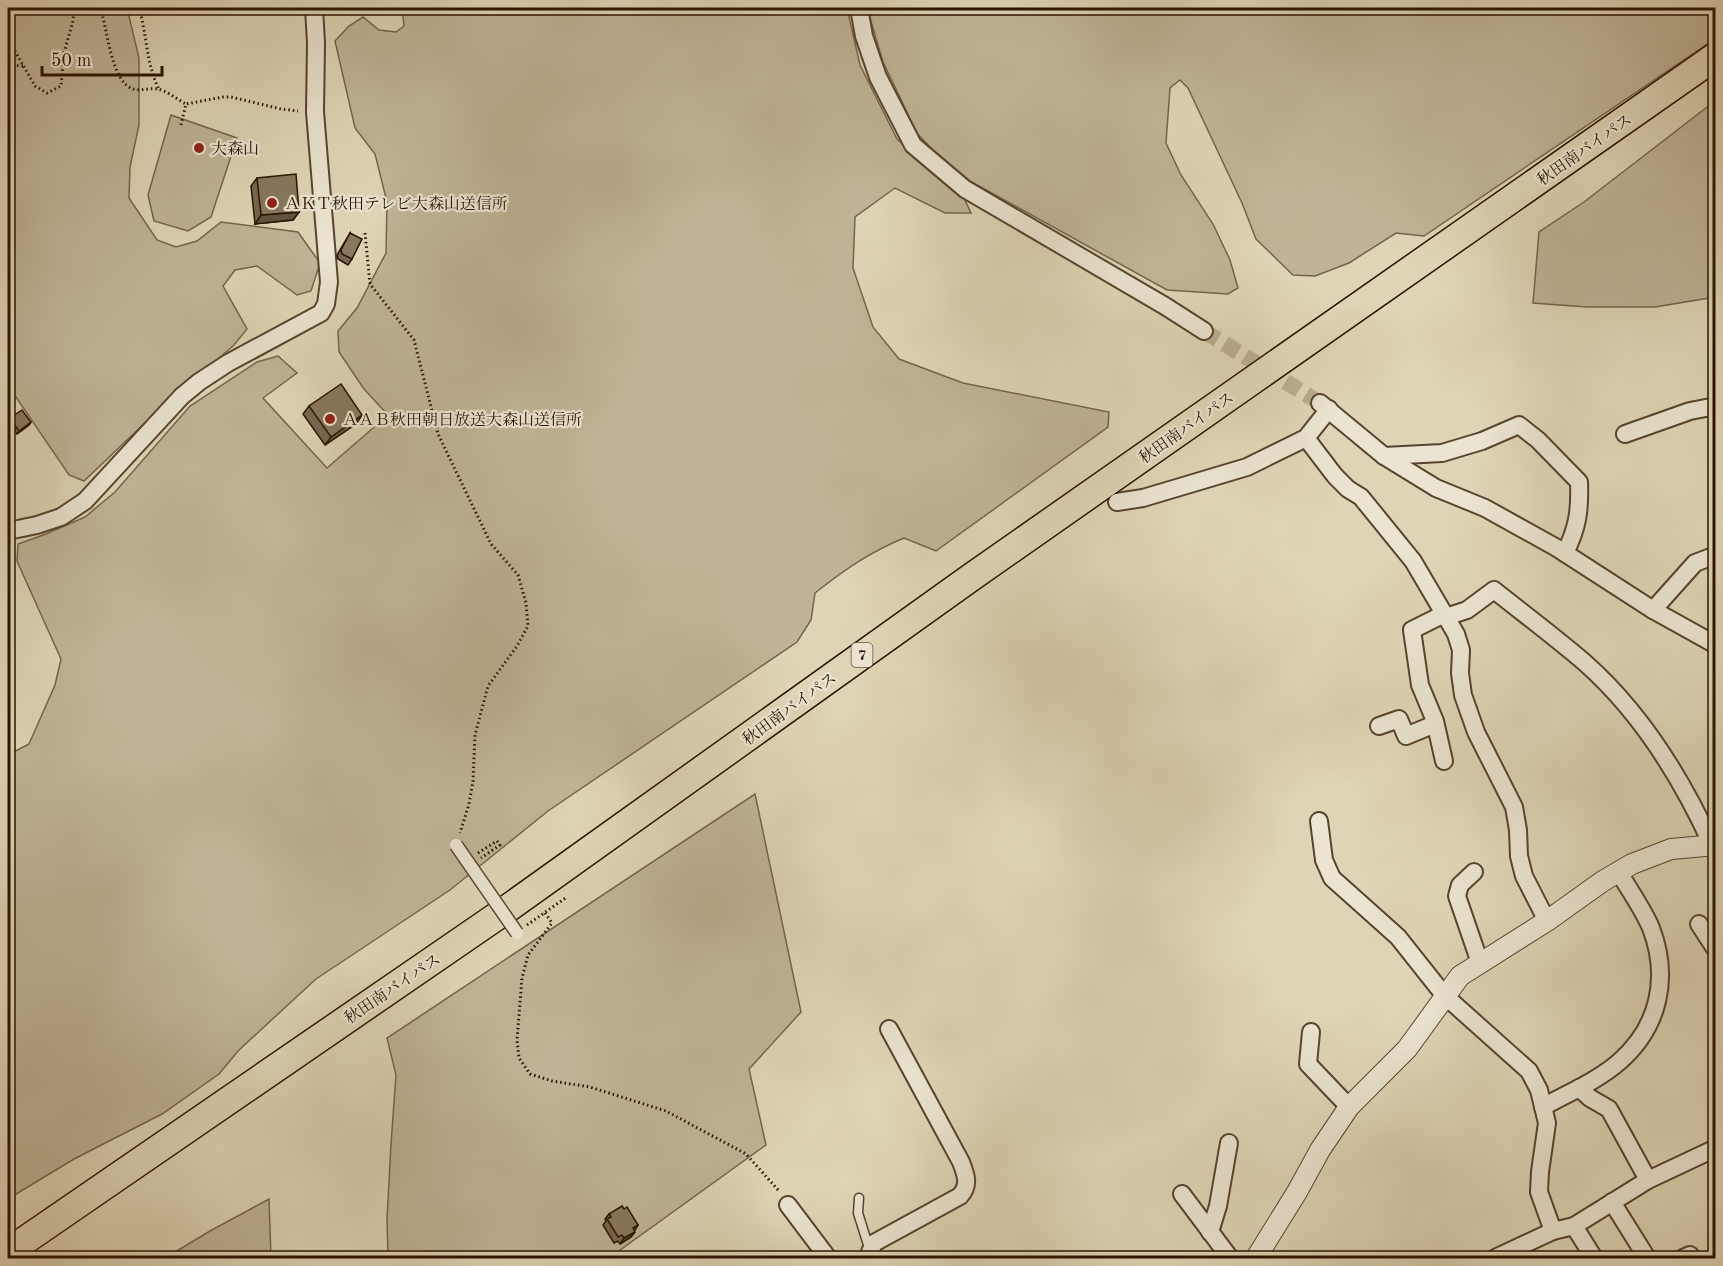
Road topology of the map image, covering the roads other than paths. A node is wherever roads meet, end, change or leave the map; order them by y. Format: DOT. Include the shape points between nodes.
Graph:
graph roads {
  1 [pos="314,8"];
  2 [pos="860,8"];
  3 [pos="1716,56"];
  4 [pos="1204,331"];
  5 [pos="1716,406"];
  6 [pos="1625,434"];
  7 [pos="1306,438"];
  8 [pos="1384,456"];
  9 [pos="1117,502"];
  10 [pos="8,531"];
  11 [pos="1565,553"];
  12 [pos="1714,560"];
  13 [pos="1653,610"];
  14 [pos="1445,615"];
  15 [pos="1716,645"];
  16 [pos="1435,724"];
  17 [pos="1379,726"];
  18 [pos="1444,761"];
  19 [pos="1319,821"];
  20 [pos="456,845"];
  21 [pos="1714,845"];
  22 [pos="1474,872"];
  23 [pos="1619,872"];
  24 [pos="1547,921"];
  25 [pos="1699,924"];
  26 [pos="517,933"];
  27 [pos="1716,950"];
  28 [pos="1480,963"];
  29 [pos="1444,995"];
  30 [pos="889,1029"];
  31 [pos="1311,1032"];
  32 [pos="1579,1088"];
  33 [pos="1349,1107"];
  34 [pos="1543,1107"];
  35 [pos="1229,1143"];
  36 [pos="1716,1148"];
  37 [pos="1648,1180"];
  38 [pos="1182,1194"];
  39 [pos="858,1198"];
  40 [pos="1612,1202"];
  41 [pos="788,1206"];
  42 [pos="1574,1226"];
  43 [pos="1553,1231"];
  44 [pos="1210,1232"];
  45 [pos="8,1252"];
  46 [pos="870,1255"];
  47 [pos="828,1258"];
  48 [pos="1230,1258"];
  49 [pos="1256,1258"];
  50 [pos="1495,1258"];
  51 [pos="1594,1258"];
  52 [pos="1647,1258"];
  1 -- 10 [label="street" via="315,112 329,282 321,314 199,382 85,501 61,518"];
  2 -- 4 [label="street" via="864,36 878,77 913,145 965,189"];
  3 -- 45 [label="highway, 秋田南バイパス / 7" via="973,576 500,914"];
  5 -- 6 [label="street"];
  7 -- 8 [label="street" via="1325,406"];
  7 -- 9 [label="street" via="1247,467"];
  7 -- 14 [label="street" via="1335,476 1361,497 1413,561"];
  8 -- 11 [label="street" via="1436,488 1485,508"];
  8 -- 11 [label="street" via="1442,453 1520,425 1579,482 1580,511"];
  11 -- 13 [label="street"];
  12 -- 13 [label="street" via="1695,563"];
  13 -- 15 [label="street"];
  14 -- 16 [label="street" via="1412,630 1420,685"];
  14 -- 21 [label="street" via="1467,610 1494,590 1585,662 1650,734"];
  14 -- 24 [label="street" via="1461,650 1463,695 1476,732 1514,807 1524,876"];
  16 -- 17 [label="street" via="1406,736 1399,719"];
  16 -- 18 [label="street"];
  19 -- 29 [label="street" via="1324,860 1332,878 1398,937"];
  20 -- 26 [label="street, bridge" via="472,861"];
  21 -- 23 [label="street" via="1671,849"];
  22 -- 28 [label="street" via="1460,885 1457,896"];
  23 -- 24 [label="street"];
  23 -- 32 [label="street" via="1650,927 1660,960 1660,997 1642,1037 1619,1063"];
  24 -- 28 [label="street"];
  25 -- 27 [label="street"];
  28 -- 29 [label="street" via="1460,976"];
  29 -- 33 [label="street" via="1407,1049"];
  29 -- 34 [label="street" via="1529,1071"];
  30 -- 46 [label="street" via="961,1162 967,1181 960,1196 874,1243"];
  31 -- 33 [label="street" via="1308,1064"];
  32 -- 34 [label="street"];
  32 -- 37 [label="street" via="1609,1109"];
  33 -- 49 [label="street"];
  34 -- 43 [label="street" via="1547,1123 1539,1192"];
  35 -- 44 [label="street"];
  36 -- 37 [label="street"];
  37 -- 40 [label="street"];
  38 -- 44 [label="street"];
  39 -- 46 [label="lane" via="858,1213"];
  40 -- 42 [label="street"];
  40 -- 52 [label="street"];
  41 -- 47 [label="street"];
  42 -- 43 [label="street"];
  42 -- 51 [label="street"];
  43 -- 50 [label="street"];
  44 -- 48 [label="street"];
}
